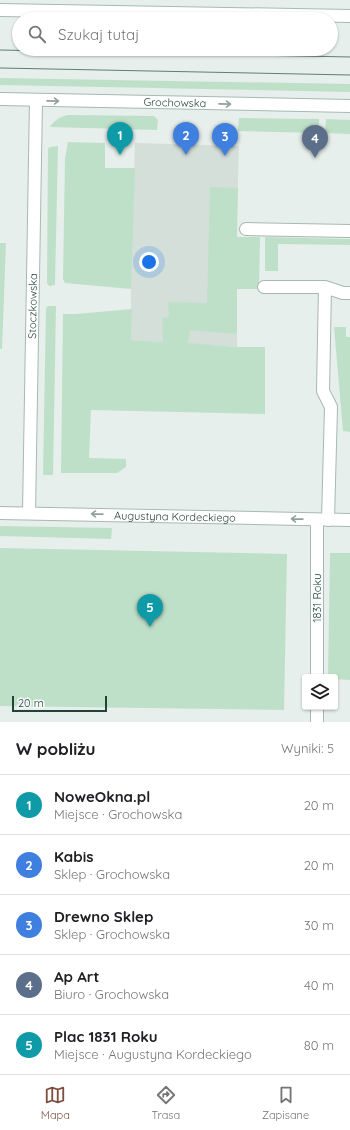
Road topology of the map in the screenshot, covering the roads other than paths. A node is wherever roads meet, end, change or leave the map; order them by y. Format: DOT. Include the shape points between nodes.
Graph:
graph roads {
  1 [pos="0,10"];
  2 [pos="117,12"];
  3 [pos="338,16"];
  4 [pos="350,16"];
  5 [pos="0,99"];
  6 [pos="36,100"];
  7 [pos="350,106"];
  8 [pos="246,229"];
  9 [pos="350,231"];
  10 [pos="264,287"];
  11 [pos="325,287"];
  12 [pos="350,293"];
  13 [pos="0,513"];
  14 [pos="29,513"];
  15 [pos="323,520"];
  16 [pos="350,520"];
  17 [pos="317,674"];
  18 [pos="317,710"];
  19 [pos="317,722"];
  1 -- 2 [label="street"];
  3 -- 4 [label="street"];
  5 -- 6 [label="street, Grochowska"];
  6 -- 7 [label="street, Grochowska, one-way"];
  6 -- 14 [label="street, Stoczkowska"];
  8 -- 9 [label="street"];
  10 -- 11 [label="street"];
  11 -- 12 [label="street"];
  11 -- 15 [label="street, 1831 Roku" via="323,391 331,406"];
  13 -- 14 [label="street, Augustyna Kordeckiego"];
  15 -- 14 [label="street, Augustyna Kordeckiego, one-way"];
  15 -- 16 [label="street, Augustyna Kordeckiego"];
  15 -- 17 [label="street, 1831 Roku"];
  18 -- 19 [label="street"];
}
